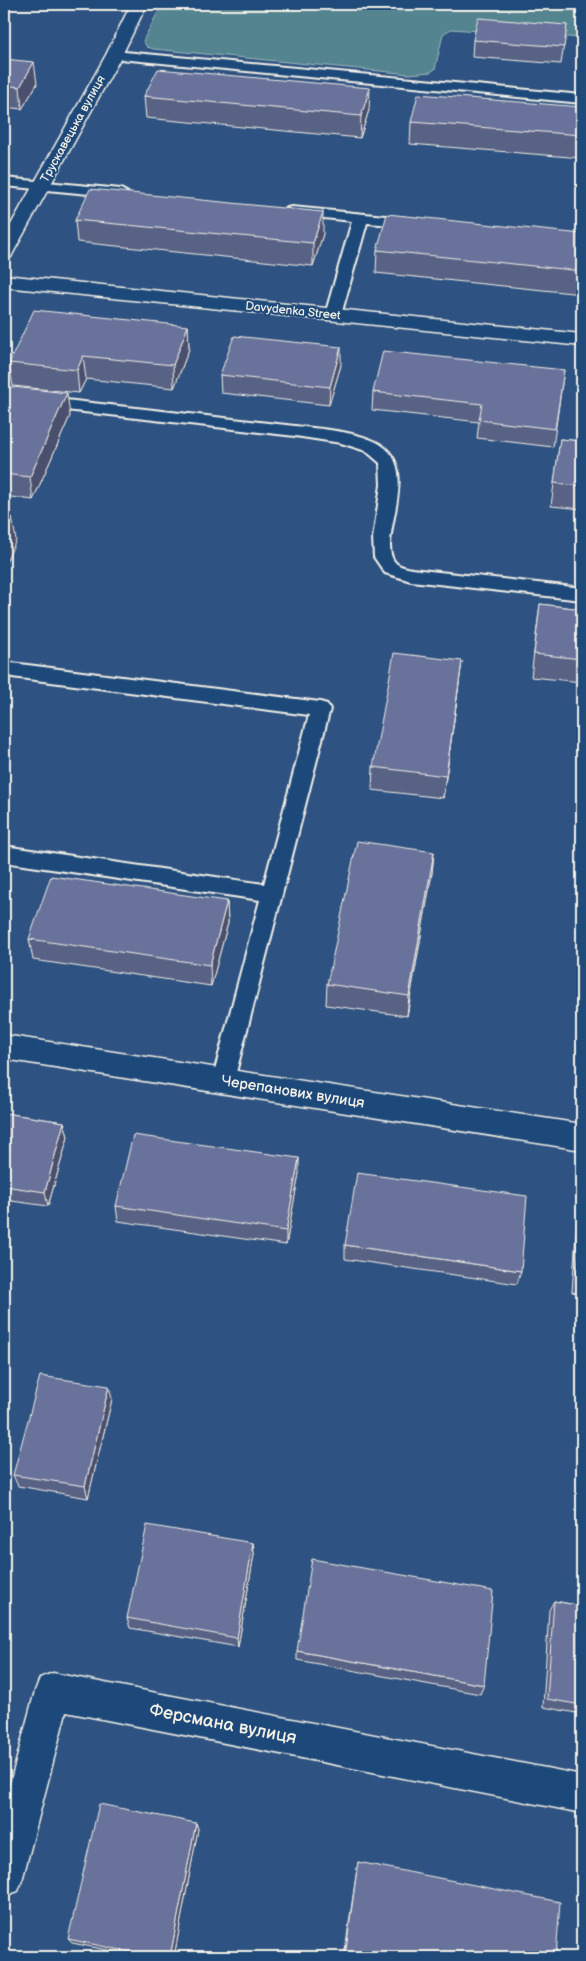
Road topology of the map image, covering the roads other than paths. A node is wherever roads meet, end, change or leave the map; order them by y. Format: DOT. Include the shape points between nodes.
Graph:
graph roads {
  1 [pos="139,4"];
  2 [pos="114,55"];
  3 [pos="582,99"];
  4 [pos="4,182"];
  5 [pos="41,185"];
  6 [pos="136,195"];
  7 [pos="273,209"];
  8 [pos="361,217"];
  9 [pos="428,224"];
  10 [pos="4,253"];
  11 [pos="4,281"];
  12 [pos="333,315"];
  13 [pos="582,340"];
  14 [pos="4,398"];
  15 [pos="582,594"];
  16 [pos="4,669"];
  17 [pos="4,854"];
  18 [pos="272,894"];
  19 [pos="4,1047"];
  20 [pos="224,1081"];
  21 [pos="582,1137"];
  22 [pos="582,1794"];
  23 [pos="4,1877"];
  1 -- 2 [label="street, Трускавецька вулиця"];
  2 -- 3 [label="lane"];
  2 -- 5 [label="street, Трускавецька вулиця"];
  4 -- 5 [label="lane"];
  5 -- 6 [label="lane"];
  5 -- 10 [label="street, Трускавецька вулиця"];
  7 -- 8 [label="lane"];
  8 -- 9 [label="lane"];
  8 -- 12 [label="lane"];
  11 -- 12 [label="street, Davydenka Street"];
  12 -- 13 [label="street, Davydenka Street"];
  14 -- 15 [label="lane" via="295,431 343,438 372,447 388,462 390,485 382,538 383,557 391,569 411,575"];
  16 -- 18 [label="lane" via="320,710"];
  17 -- 18 [label="lane"];
  18 -- 20 [label="lane"];
  19 -- 20 [label="street, Черепанових вулиця"];
  20 -- 21 [label="street, Черепанових вулиця"];
  22 -- 23 [label="street, Ферсмана вулиця" via="53,1691"];
}
